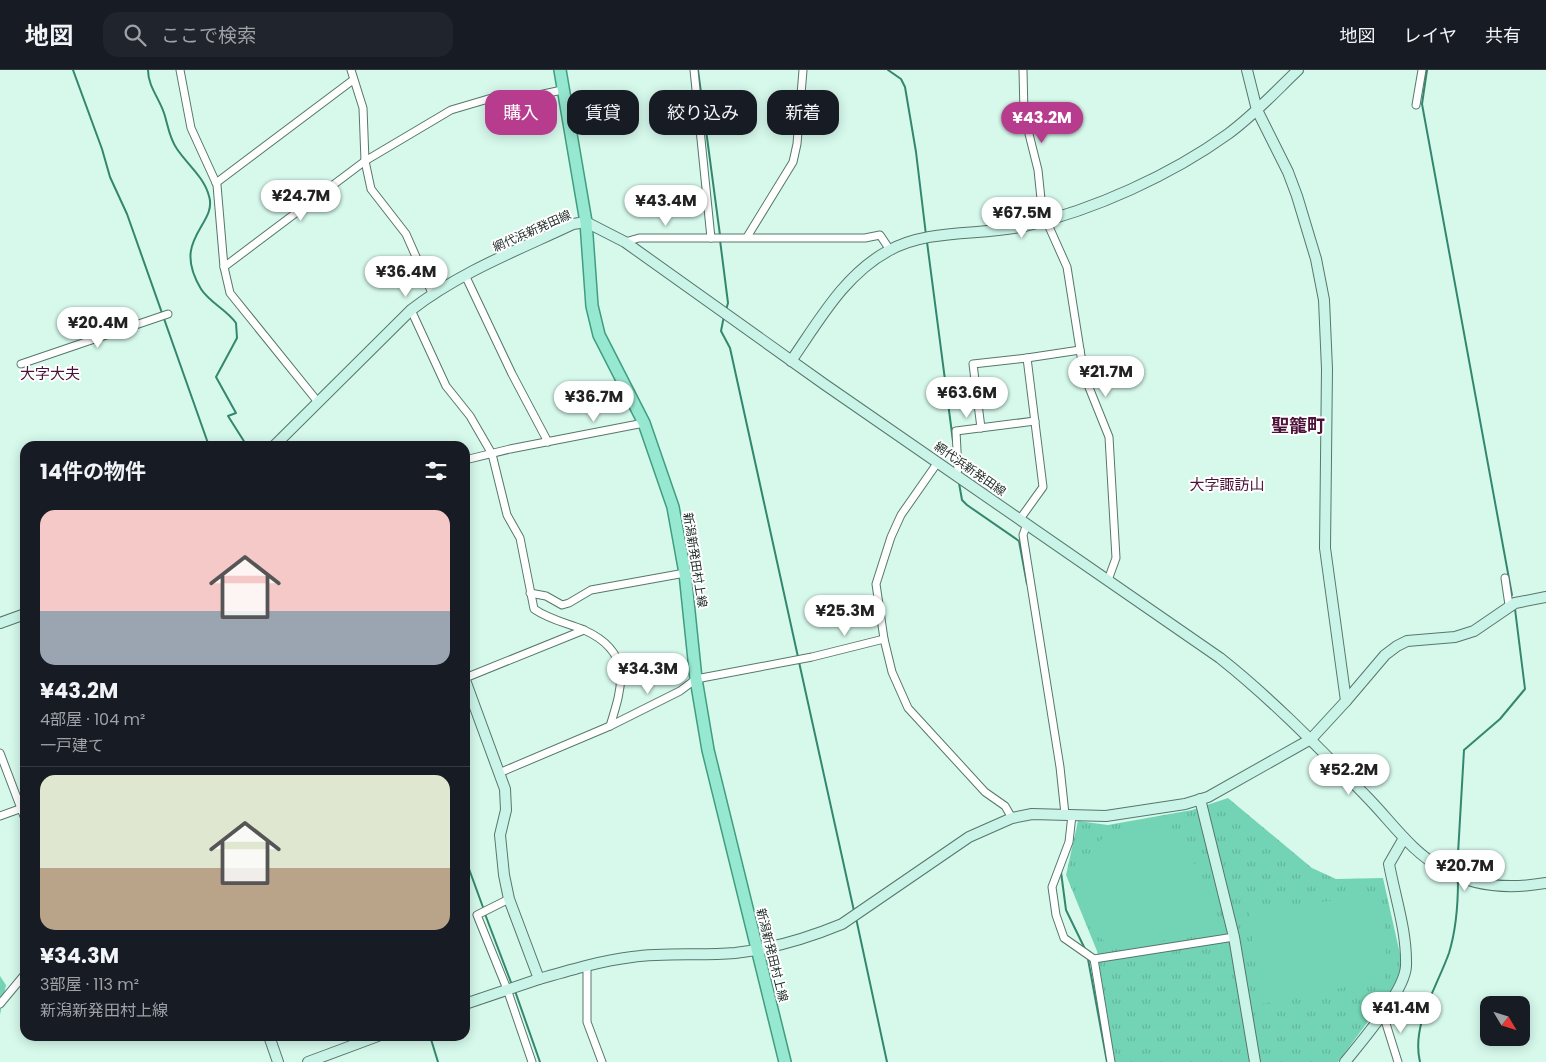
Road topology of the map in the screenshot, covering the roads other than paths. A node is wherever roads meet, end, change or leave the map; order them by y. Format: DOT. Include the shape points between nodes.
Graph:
graph roads {
  1 [pos="180,70"];
  2 [pos="351,70"];
  3 [pos="560,70"];
  4 [pos="694,70"];
  5 [pos="803,70"];
  6 [pos="1023,70"];
  7 [pos="1247,70"];
  8 [pos="1298,70"];
  9 [pos="1422,70"];
  10 [pos="353,80"];
  11 [pos="562,90"];
  12 [pos="1416,105"];
  13 [pos="1257,110"];
  14 [pos="364,161"];
  15 [pos="216,183"];
  16 [pos="1046,220"];
  17 [pos="586,222"];
  18 [pos="747,237"];
  19 [pos="711,238"];
  20 [pos="625,242"];
  21 [pos="890,250"];
  22 [pos="224,267"];
  23 [pos="465,275"];
  24 [pos="432,294"];
  25 [pos="411,310"];
  26 [pos="168,314"];
  27 [pos="1080,350"];
  28 [pos="1027,358"];
  29 [pos="791,360"];
  30 [pos="21,364"];
  31 [pos="318,402"];
  32 [pos="1035,421"];
  33 [pos="644,423"];
  34 [pos="981,428"];
  35 [pos="279,441"];
  36 [pos="548,442"];
  37 [pos="492,454"];
  38 [pos="470,459"];
  39 [pos="938,462"];
  40 [pos="956,474"];
  41 [pos="1024,521"];
  42 [pos="685,573"];
  43 [pos="1505,578"];
  44 [pos="1108,580"];
  45 [pos="530,593"];
  46 [pos="1546,597"];
  47 [pos="1509,606"];
  48 [pos="20,616"];
  49 [pos="0,623"];
  50 [pos="584,630"];
  51 [pos="884,639"];
  52 [pos="470,677"];
  53 [pos="696,679"];
  54 [pos="470,693"];
  55 [pos="1346,701"];
  56 [pos="610,726"];
  57 [pos="1311,739"];
  58 [pos="0,753"];
  59 [pos="499,773"];
  60 [pos="1200,799"];
  61 [pos="20,800"];
  62 [pos="20,808"];
  63 [pos="1068,814"];
  64 [pos="0,816"];
  65 [pos="1012,818"];
  66 [pos="1404,838"];
  67 [pos="1546,884"];
  68 [pos="509,899"];
  69 [pos="1234,937"];
  70 [pos="757,950"];
  71 [pos="1094,959"];
  72 [pos="587,965"];
  73 [pos="539,979"];
  74 [pos="20,980"];
  75 [pos="508,989"];
  76 [pos="470,1002"];
  77 [pos="0,1004"];
  78 [pos="1382,1014"];
  79 [pos="271,1041"];
  80 [pos="365,1041"];
  81 [pos="278,1062"];
  82 [pos="308,1062"];
  83 [pos="532,1062"];
  84 [pos="602,1062"];
  85 [pos="785,1062"];
  86 [pos="1111,1062"];
  87 [pos="1255,1062"];
  88 [pos="1346,1062"];
  89 [pos="1398,1062"];
  1 -- 15 [label="street" via="191,128"];
  2 -- 10 [label="street"];
  3 -- 11 [label="main road, 新潟新発田村上線"];
  4 -- 19 [label="street"];
  5 -- 18 [label="street" via="793,162"];
  6 -- 16 [label="street" via="1024,114"];
  7 -- 13 [label="street"];
  8 -- 13 [label="street"];
  9 -- 12 [label="street"];
  10 -- 14 [label="street" via="364,108"];
  10 -- 15 [label="street"];
  11 -- 14 [label="street" via="525,98 495,97 451,110"];
  11 -- 17 [label="main road, 新潟新発田村上線"];
  13 -- 16 [label="street" via="1228,134 1126,192"];
  13 -- 55 [label="street" via="1297,196 1324,300 1327,369 1325,548"];
  14 -- 22 [label="street"];
  14 -- 24 [label="street" via="371,189 406,234"];
  15 -- 22 [label="street"];
  16 -- 21 [label="street" via="1000,231 925,238"];
  16 -- 27 [label="street" via="1067,267"];
  17 -- 20 [label="street, 網代浜新発田線"];
  17 -- 23 [label="street, 網代浜新発田線" via="573,224"];
  17 -- 33 [label="main road, 新潟新発田村上線" via="592,306 599,335"];
  18 -- 19 [label="street"];
  18 -- 21 [label="street" via="865,238 880,235"];
  19 -- 20 [label="street" via="640,238"];
  20 -- 29 [label="street, 網代浜新発田線"];
  21 -- 29 [label="street" via="855,275 837,295"];
  22 -- 31 [label="street" via="230,293"];
  23 -- 24 [label="street, 網代浜新発田線"];
  23 -- 36 [label="street"];
  24 -- 25 [label="street, 網代浜新発田線"];
  25 -- 31 [label="street, 網代浜新発田線"];
  25 -- 37 [label="street" via="446,386 470,416"];
  26 -- 30 [label="street"];
  27 -- 28 [label="street"];
  27 -- 44 [label="street" via="1084,375 1109,437 1116,558"];
  28 -- 32 [label="street"];
  28 -- 34 [label="street" via="973,364"];
  29 -- 39 [label="street, 網代浜新発田線"];
  31 -- 35 [label="street, 網代浜新発田線"];
  32 -- 34 [label="street"];
  32 -- 41 [label="street" via="1043,487"];
  33 -- 36 [label="street"];
  33 -- 42 [label="main road, 新潟新発田村上線" via="673,507"];
  34 -- 40 [label="street" via="955,433"];
  36 -- 37 [label="street"];
  37 -- 38 [label="street"];
  37 -- 45 [label="street" via="507,515 520,538"];
  39 -- 40 [label="street, 網代浜新発田線"];
  39 -- 51 [label="street" via="901,515 876,584"];
  40 -- 41 [label="street, 網代浜新発田線"];
  41 -- 44 [label="street, 網代浜新発田線"];
  41 -- 63 [label="street" via="1022,535"];
  42 -- 45 [label="street" via="591,590 562,605 546,596"];
  42 -- 53 [label="main road, 新潟新発田村上線"];
  43 -- 47 [label="street"];
  44 -- 57 [label="street, 網代浜新発田線" via="1220,658"];
  45 -- 50 [label="street" via="534,609 552,620"];
  46 -- 47 [label="street"];
  47 -- 55 [label="street" via="1474,631 1455,637 1407,641 1396,646"];
  48 -- 49 [label="street"];
  50 -- 52 [label="street"];
  50 -- 56 [label="street" via="604,643 619,664 621,692"];
  51 -- 53 [label="street" via="812,657"];
  51 -- 65 [label="street" via="892,672 908,708"];
  53 -- 56 [label="street" via="680,691"];
  53 -- 70 [label="main road, 新潟新発田村上線" via="708,750"];
  54 -- 59 [label="street"];
  55 -- 57 [label="street"];
  56 -- 59 [label="street"];
  57 -- 60 [label="street" via="1222,791"];
  57 -- 66 [label="street, 網代浜新発田線"];
  58 -- 61 [label="street"];
  59 -- 68 [label="street" via="506,796 500,845"];
  60 -- 63 [label="street" via="1106,816"];
  60 -- 69 [label="street"];
  62 -- 64 [label="street"];
  63 -- 65 [label="street" via="1032,814"];
  63 -- 71 [label="street" via="1069,842 1052,887 1056,915 1064,938"];
  65 -- 70 [label="street" via="969,837 842,924 818,934"];
  66 -- 67 [label="street, 網代浜新発田線" via="1424,857 1460,877 1496,886"];
  66 -- 78 [label="street" via="1389,864 1400,912 1406,968 1398,989"];
  68 -- 73 [label="street"];
  68 -- 75 [label="street" via="477,915"];
  69 -- 71 [label="street"];
  69 -- 87 [label="street"];
  70 -- 72 [label="street" via="670,953"];
  70 -- 85 [label="main road, 新潟新発田村上線"];
  71 -- 86 [label="street"];
  72 -- 73 [label="street"];
  72 -- 84 [label="street" via="587,1022"];
  73 -- 75 [label="street"];
  74 -- 77 [label="street"];
  75 -- 76 [label="street"];
  75 -- 83 [label="street"];
  78 -- 88 [label="street"];
  78 -- 89 [label="street"];
  79 -- 81 [label="street"];
  80 -- 82 [label="street"];
}
